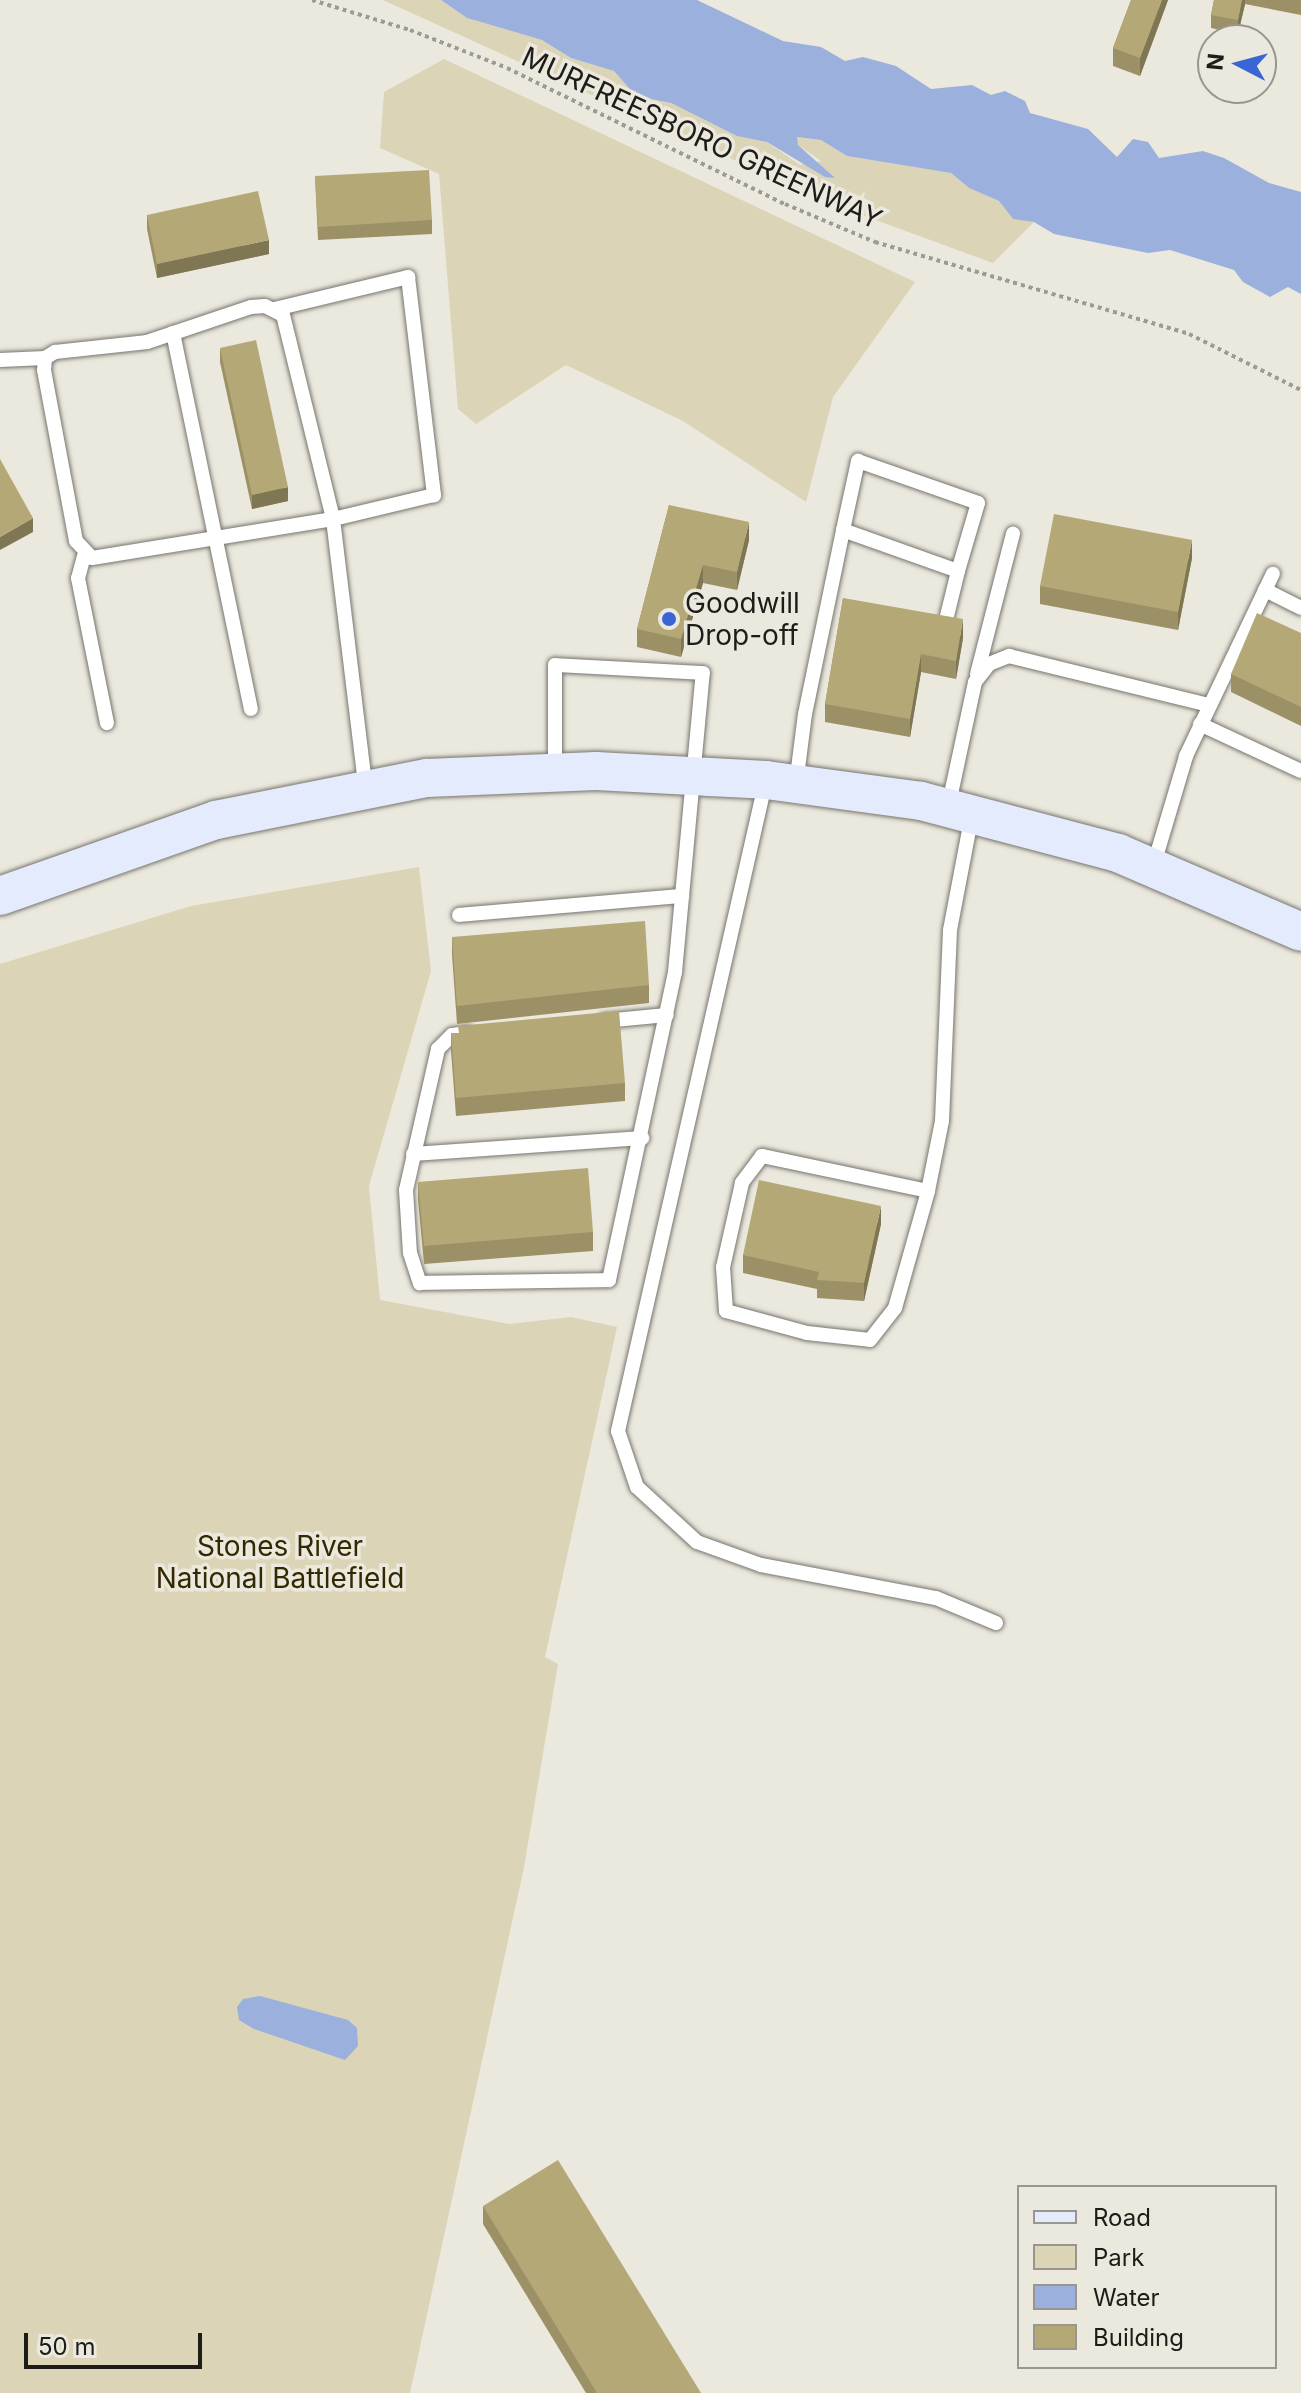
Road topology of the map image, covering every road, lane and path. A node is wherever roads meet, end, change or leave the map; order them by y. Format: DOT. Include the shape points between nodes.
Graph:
graph roads {
  1 [pos="312,0"];
  2 [pos="275,309"];
  3 [pos="173,333"];
  4 [pos="45,358"];
  5 [pos="0,360"];
  6 [pos="1301,390"];
  7 [pos="333,519"];
  8 [pos="843,530"];
  9 [pos="1013,534"];
  10 [pos="217,538"];
  11 [pos="84,556"];
  12 [pos="958,571"];
  13 [pos="1273,574"];
  14 [pos="1265,590"];
  15 [pos="1301,608"];
  16 [pos="945,624"];
  17 [pos="975,682"];
  18 [pos="1209,705"];
  19 [pos="251,709"];
  20 [pos="107,723"];
  21 [pos="1200,724"];
  22 [pos="1301,771"];
  23 [pos="555,773"];
  24 [pos="693,776"];
  25 [pos="781,782"];
  26 [pos="366,790"];
  27 [pos="960,811"];
  28 [pos="1153,867"];
  29 [pos="0,896"];
  30 [pos="682,896"];
  31 [pos="459,915"];
  32 [pos="1301,932"];
  33 [pos="667,1015"];
  34 [pos="590,1022"];
  35 [pos="483,1032"];
  36 [pos="642,1138"];
  37 [pos="413,1154"];
  38 [pos="928,1191"];
  39 [pos="996,1623"];
  1 -- 6 [label="path, MURFREESBORO GREENWAY" via="507,68 785,204 875,242 1189,334"];
  2 -- 3 [label="lane" via="251,307"];
  2 -- 7 [label="lane" via="288,326"];
  2 -- 7 [label="lane" via="408,277 434,495"];
  3 -- 4 [label="lane"];
  3 -- 10 [label="lane"];
  4 -- 5 [label="lane"];
  4 -- 11 [label="lane" via="76,541"];
  7 -- 10 [label="lane"];
  7 -- 26 [label="lane"];
  8 -- 12 [label="lane"];
  8 -- 12 [label="lane" via="858,461 978,503"];
  8 -- 25 [label="lane" via="805,714"];
  9 -- 17 [label="lane"];
  10 -- 11 [label="lane"];
  10 -- 19 [label="lane"];
  11 -- 20 [label="lane" via="78,578"];
  12 -- 16 [label="lane"];
  13 -- 14 [label="lane"];
  14 -- 15 [label="lane"];
  14 -- 18 [label="lane"];
  17 -- 18 [label="lane" via="989,664 1009,656"];
  17 -- 27 [label="lane"];
  18 -- 21 [label="lane"];
  21 -- 22 [label="lane"];
  21 -- 28 [label="lane"];
  23 -- 24 [label="main road"];
  23 -- 24 [label="lane" via="555,665 703,673"];
  23 -- 26 [label="main road" via="427,778"];
  24 -- 25 [label="main road"];
  24 -- 30 [label="lane"];
  25 -- 27 [label="main road"];
  25 -- 39 [label="lane" via="618,1431 637,1487 697,1542 761,1565 936,1598"];
  26 -- 29 [label="main road" via="216,820"];
  27 -- 28 [label="main road"];
  27 -- 38 [label="lane" via="947,1063"];
  28 -- 32 [label="main road"];
  30 -- 31 [label="lane"];
  30 -- 33 [label="lane"];
  33 -- 34 [label="lane"];
  33 -- 36 [label="lane"];
  35 -- 37 [label="lane" via="452,1035 438,1049"];
  36 -- 37 [label="lane"];
  36 -- 37 [label="lane" via="609,1280 420,1283 410,1253 406,1190"];
  38 -- 38 [label="lane" via="895,1308 870,1340 807,1333 726,1311 723,1267 742,1183 762,1156"];
}
